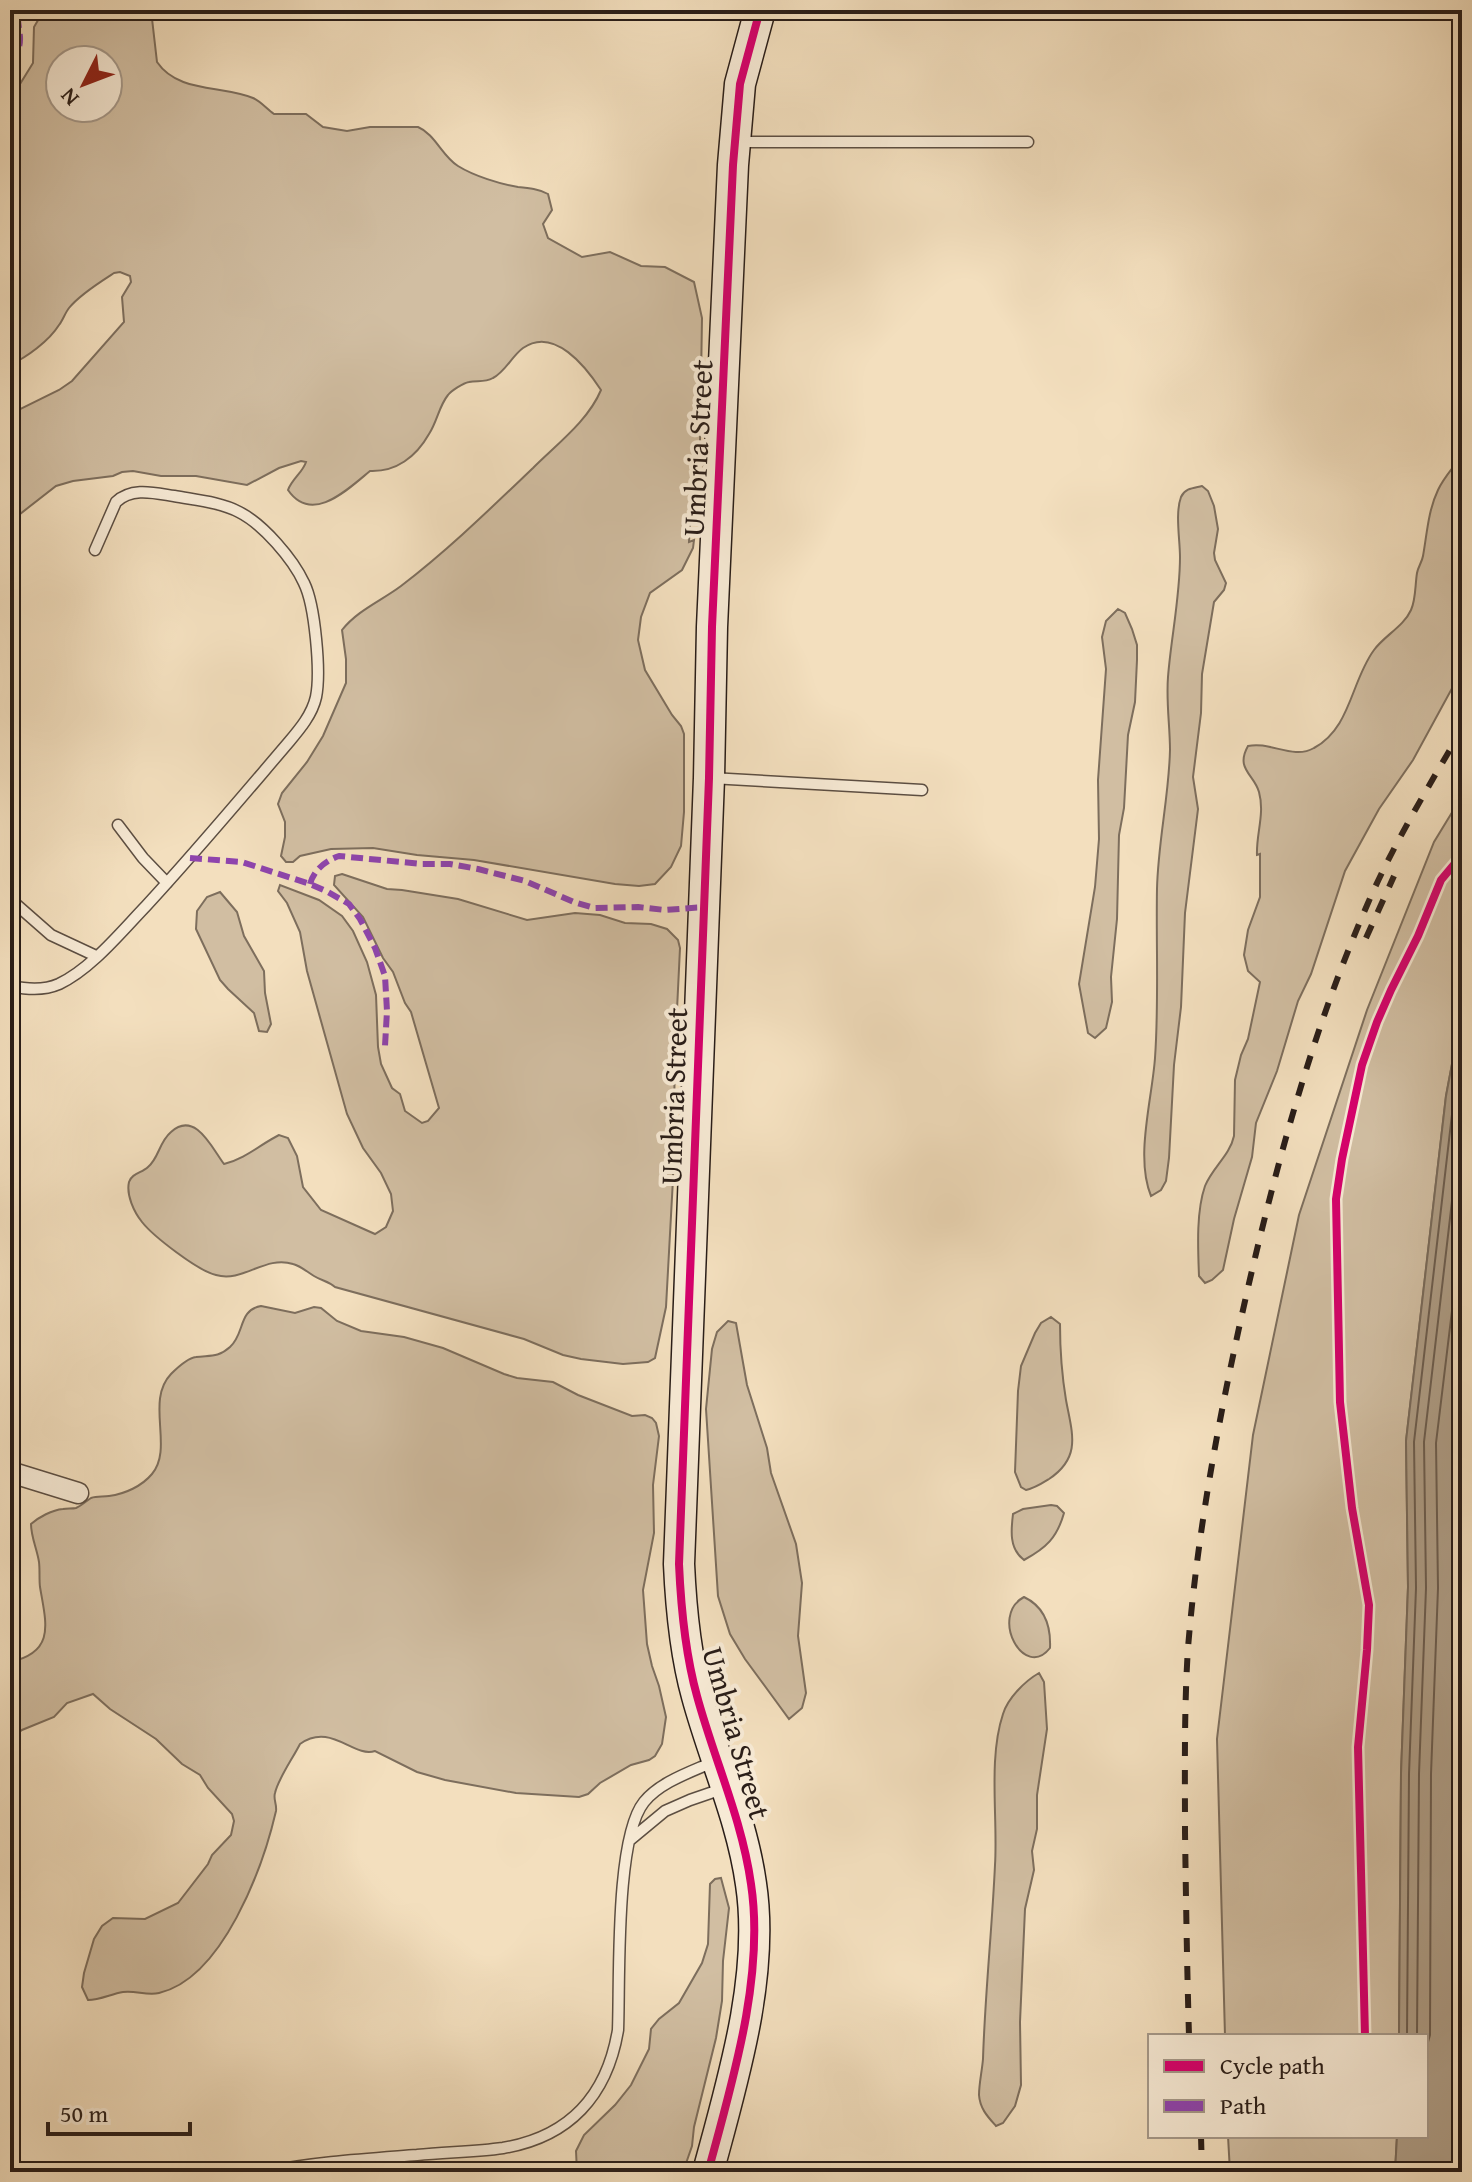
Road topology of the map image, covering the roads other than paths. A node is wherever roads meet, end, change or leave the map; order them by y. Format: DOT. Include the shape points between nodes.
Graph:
graph roads {
  1 [pos="760,10"];
  2 [pos="734,142"];
  3 [pos="1028,142"];
  4 [pos="95,550"];
  5 [pos="709,778"];
  6 [pos="922,790"];
  7 [pos="118,825"];
  8 [pos="167,883"];
  9 [pos="10,899"];
  10 [pos="96,956"];
  11 [pos="10,986"];
  12 [pos="10,1472"];
  13 [pos="78,1493"];
  14 [pos="722,1774"];
  15 [pos="630,1840"];
  16 [pos="265,2172"];
  17 [pos="708,2172"];
  1 -- 2 [label="main road, Umbria Street" via="740,84"];
  2 -- 3 [label="lane"];
  2 -- 5 [label="main road, Umbria Street"];
  4 -- 8 [label="lane" via="113,507 127,494 201,501 239,512 259,527 294,566 309,593 317,658 316,698 310,712"];
  5 -- 6 [label="lane"];
  5 -- 14 [label="main road, Umbria Street" via="679,1564 687,1652"];
  7 -- 8 [label="lane"];
  8 -- 10 [label="lane"];
  9 -- 10 [label="lane" via="51,935"];
  10 -- 11 [label="lane" via="57,985"];
  12 -- 13 [label="street"];
  14 -- 15 [label="lane"];
  14 -- 15 [label="lane" via="669,1783 645,1800"];
  14 -- 17 [label="main road, Umbria Street" via="751,1885 754,1955 747,2010"];
  15 -- 16 [label="lane" via="614,2055 583,2108 538,2139 501,2148"];
}
